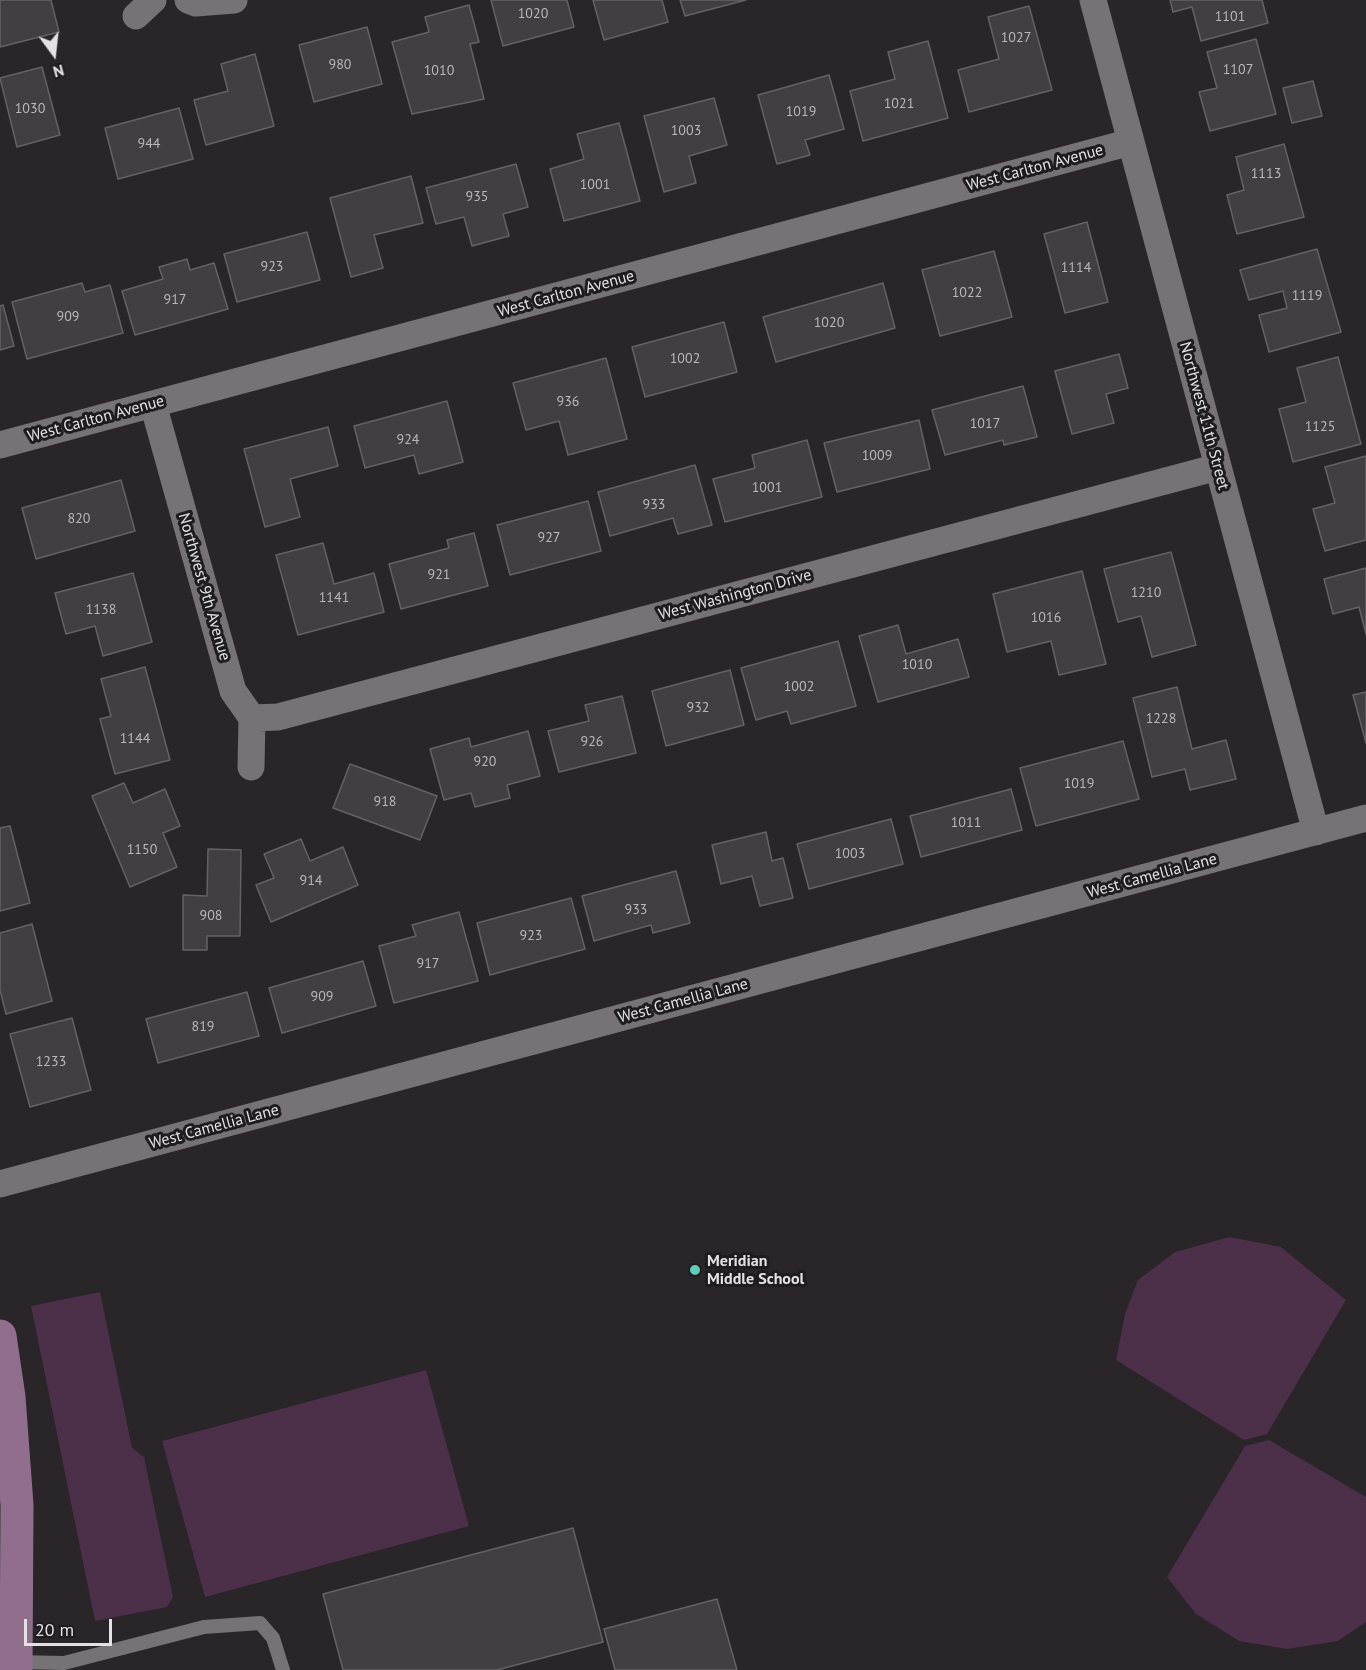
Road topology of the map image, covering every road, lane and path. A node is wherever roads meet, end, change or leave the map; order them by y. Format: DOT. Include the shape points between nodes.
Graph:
graph roads {
  1 [pos="188,0"];
  2 [pos="234,0"];
  3 [pos="1094,0"];
  4 [pos="1131,142"];
  5 [pos="153,404"];
  6 [pos="0,445"];
  7 [pos="1218,467"];
  8 [pos="252,718"];
  9 [pos="251,767"];
  10 [pos="1366,818"];
  11 [pos="1316,832"];
  12 [pos="0,1184"];
  13 [pos="0,1336"];
  14 [pos="9,1506"];
  15 [pos="16,1666"];
  16 [pos="283,1670"];
  1 -- 2 [label="street"];
  3 -- 4 [label="street, Northwest 11th Street"];
  4 -- 5 [label="street, West Carlton Avenue"];
  4 -- 7 [label="street, Northwest 11th Street"];
  5 -- 6 [label="street, West Carlton Avenue"];
  5 -- 8 [label="street, Northwest 9th Avenue" via="233,691"];
  7 -- 8 [label="street, West Washington Drive" via="290,714"];
  7 -- 11 [label="street, Northwest 11th Street"];
  8 -- 9 [label="street"];
  10 -- 11 [label="street, West Camellia Lane"];
  11 -- 12 [label="street, West Camellia Lane"];
  13 -- 14 [label="street" via="9,1397"];
  14 -- 15 [label="street"];
  15 -- 16 [label="lane" via="64,1663 204,1627 260,1623 273,1638"];
}
